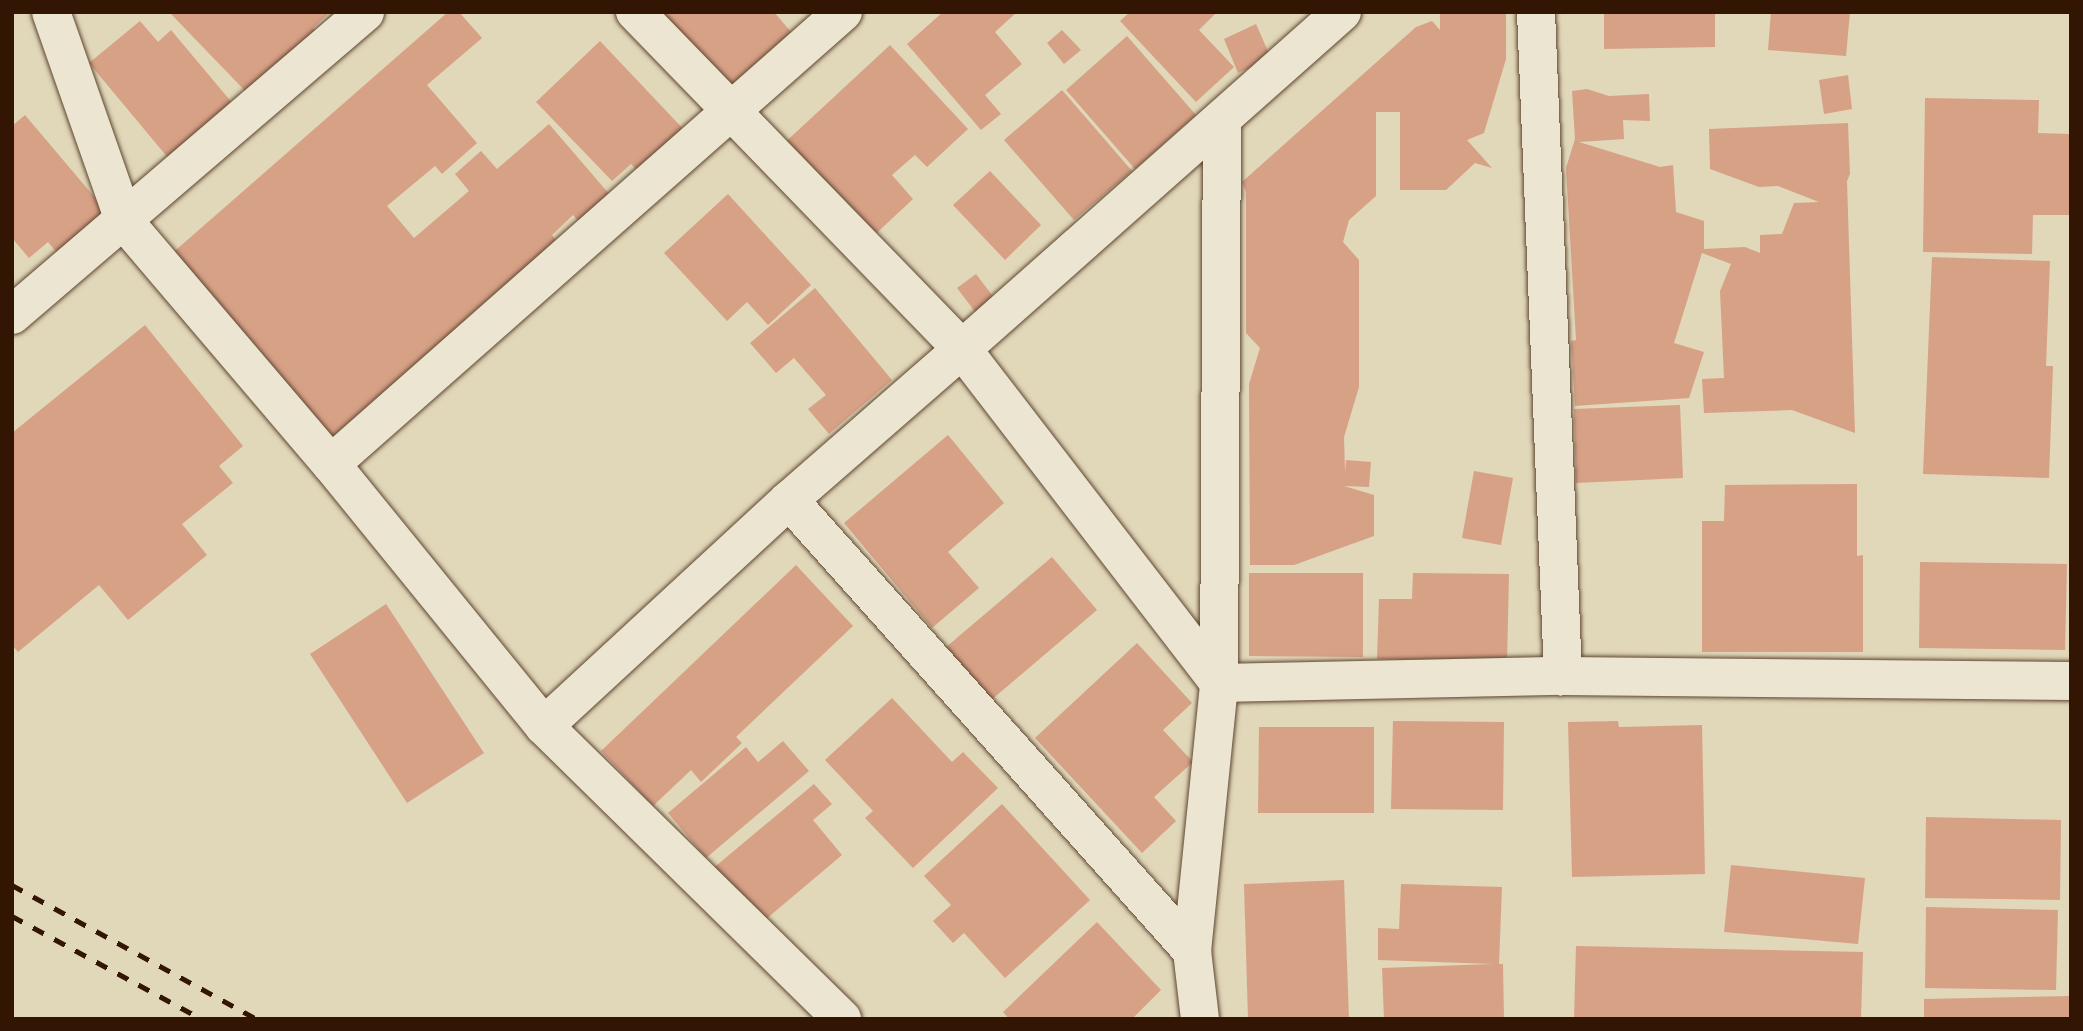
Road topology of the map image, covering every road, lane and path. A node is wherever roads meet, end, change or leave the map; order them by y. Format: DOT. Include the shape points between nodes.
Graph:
graph roads {
  1 [pos="51,12"];
  2 [pos="365,12"];
  3 [pos="635,12"];
  4 [pos="843,12"];
  5 [pos="1342,12"];
  6 [pos="1536,12"];
  7 [pos="732,113"];
  8 [pos="1222,119"];
  9 [pos="124,222"];
  10 [pos="12,315"];
  11 [pos="962,348"];
  12 [pos="331,464"];
  13 [pos="789,500"];
  14 [pos="1563,676"];
  15 [pos="2071,681"];
  16 [pos="1219,683"];
  17 [pos="544,726"];
  18 [pos="1192,951"];
  19 [pos="842,1019"];
  20 [pos="1200,1019"];
  1 -- 9 [label="street"];
  2 -- 9 [label="street"];
  3 -- 7 [label="street"];
  4 -- 7 [label="street"];
  5 -- 8 [label="street"];
  6 -- 14 [label="street"];
  7 -- 11 [label="street"];
  7 -- 12 [label="street"];
  8 -- 11 [label="street"];
  8 -- 16 [label="street"];
  9 -- 10 [label="street"];
  9 -- 12 [label="street"];
  11 -- 13 [label="street"];
  11 -- 16 [label="street"];
  12 -- 17 [label="street"];
  13 -- 17 [label="street"];
  13 -- 18 [label="street"];
  14 -- 15 [label="street"];
  14 -- 16 [label="street"];
  16 -- 18 [label="street"];
  17 -- 19 [label="street"];
  18 -- 20 [label="street"];
}
